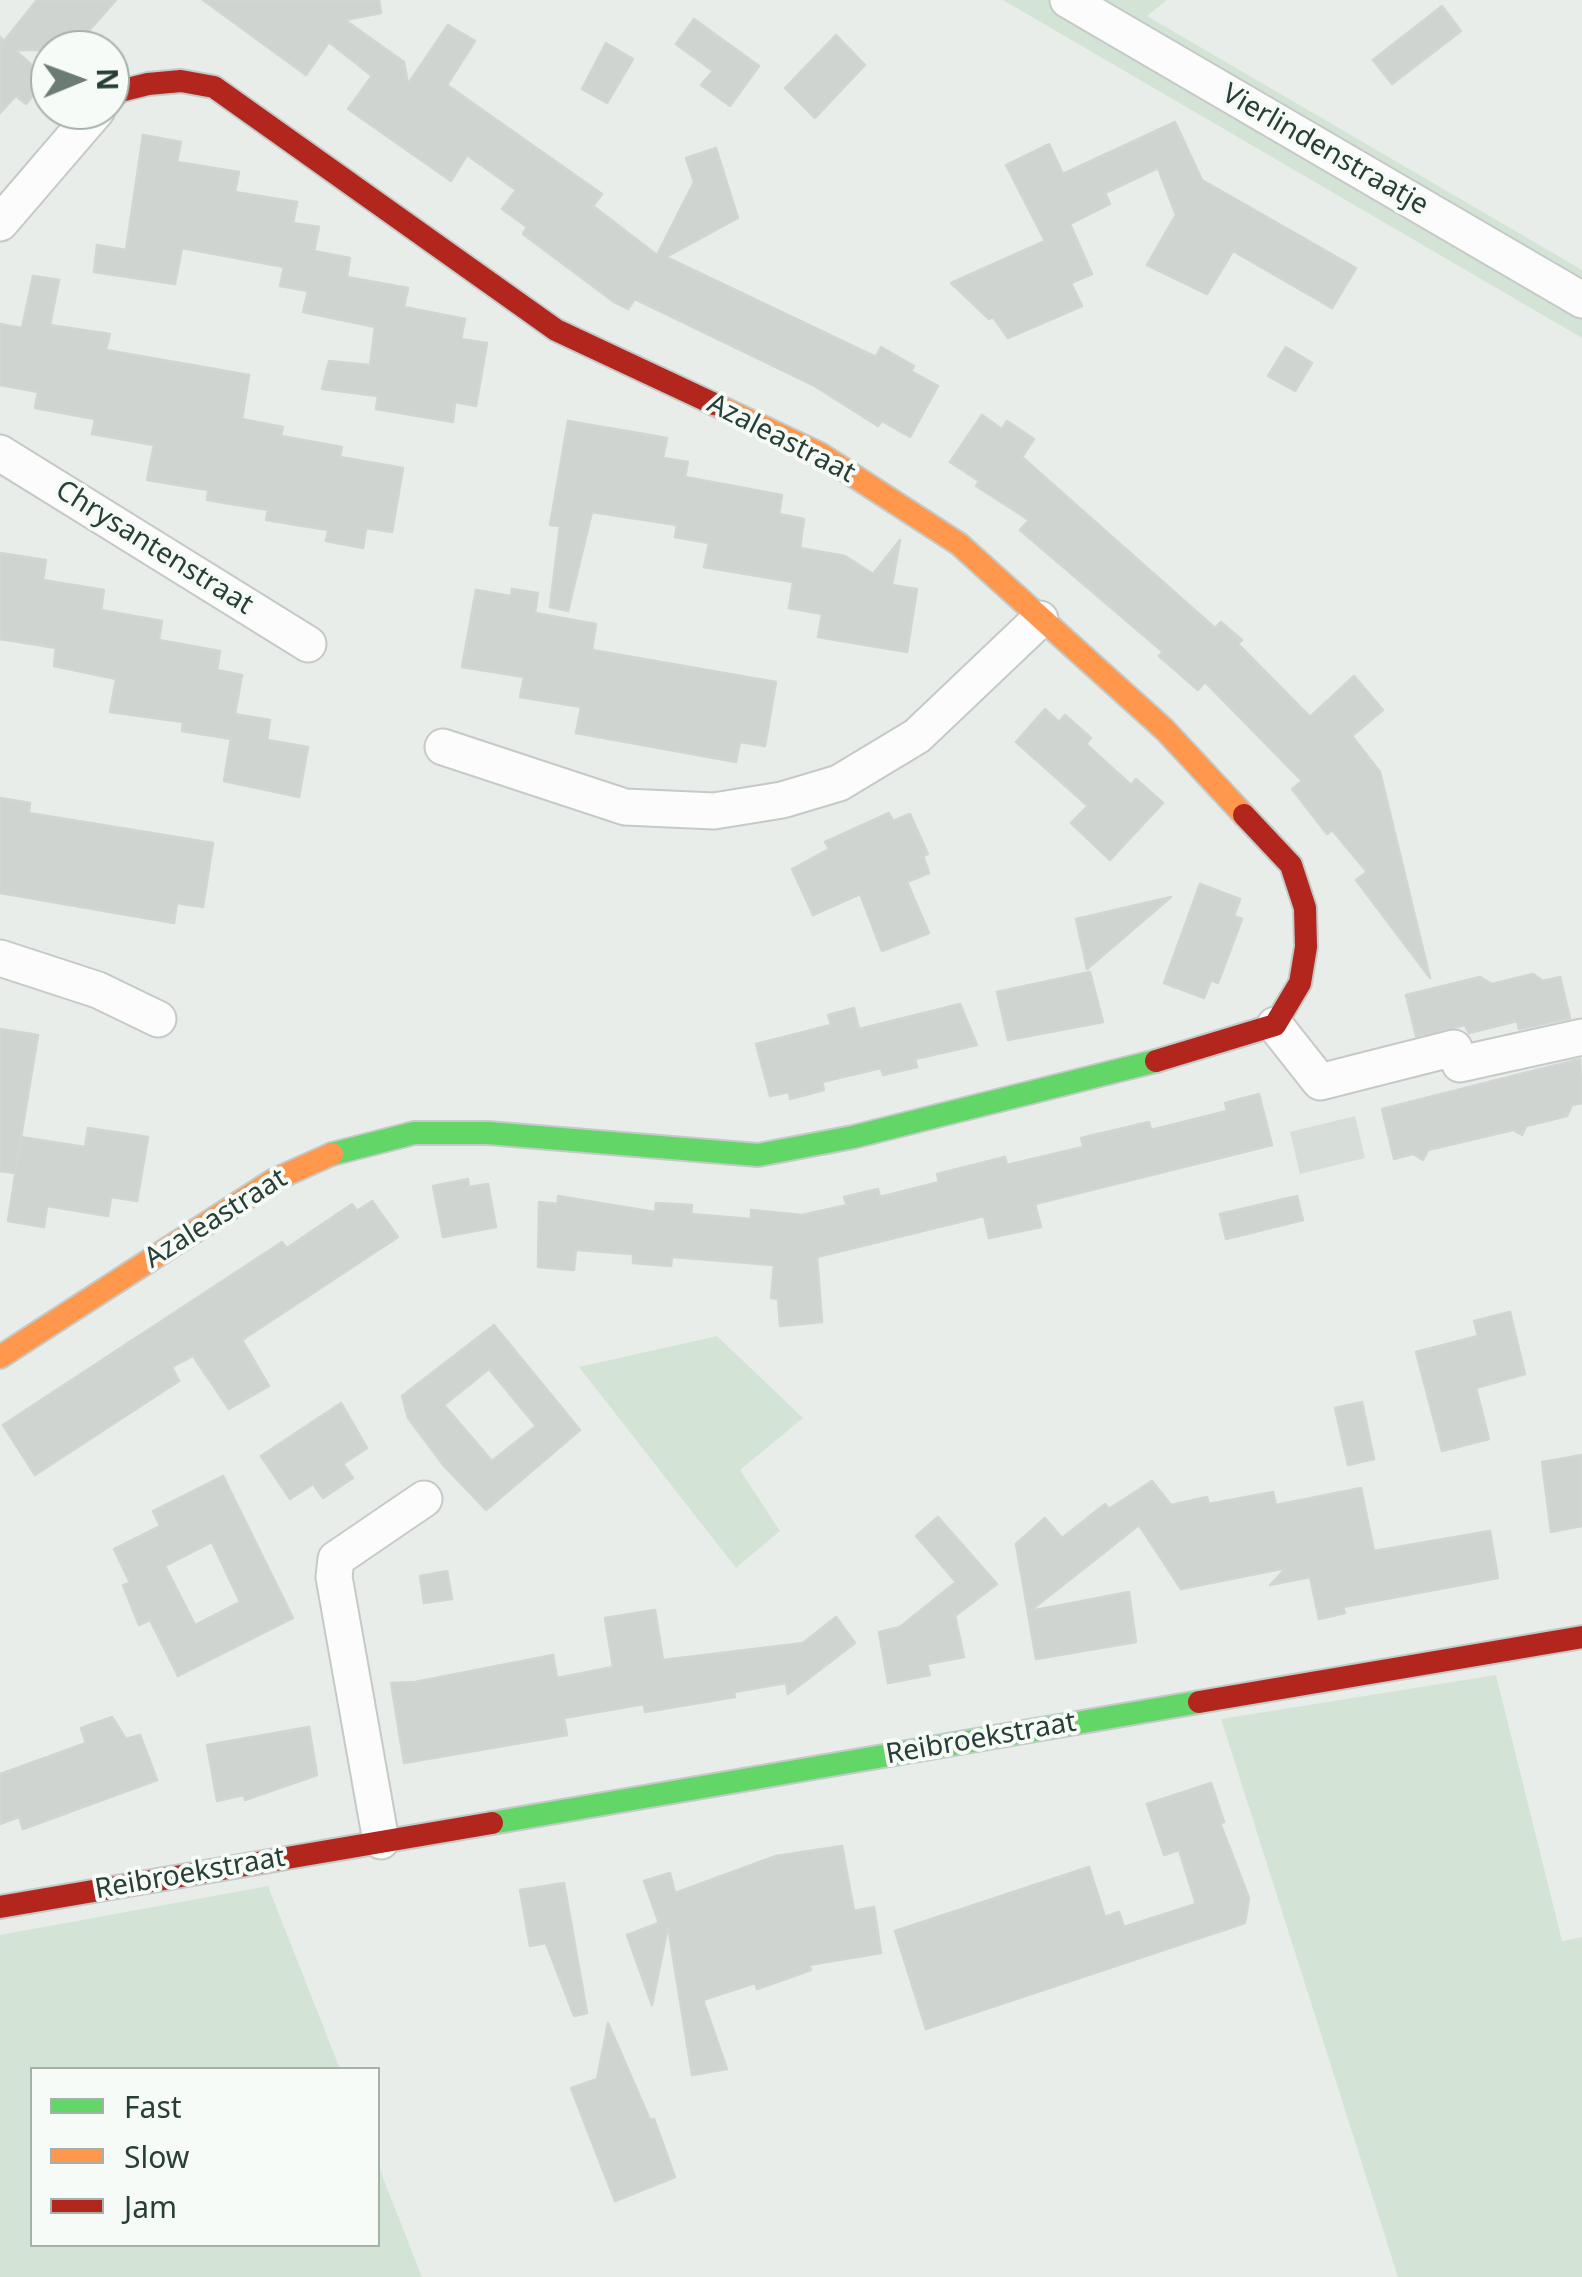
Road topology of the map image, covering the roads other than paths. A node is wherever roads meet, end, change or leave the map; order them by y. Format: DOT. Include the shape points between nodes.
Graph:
graph roads {
  1 [pos="1068,0"];
  2 [pos="130,88"];
  3 [pos="80,130"];
  4 [pos="0,223"];
  5 [pos="1582,300"];
  6 [pos="0,452"];
  7 [pos="1040,619"];
  8 [pos="308,644"];
  9 [pos="443,747"];
  10 [pos="0,958"];
  11 [pos="158,1019"];
  12 [pos="1275,1025"];
  13 [pos="1582,1038"];
  14 [pos="0,1357"];
  15 [pos="424,1499"];
  16 [pos="1582,1637"];
  17 [pos="381,1842"];
  18 [pos="0,1907"];
  1 -- 5 [label="street, Vierlindenstraatje"];
  2 -- 7 [label="street, Azaleastraat" via="181,81 214,87 556,330 820,454 959,544"];
  3 -- 4 [label="street"];
  6 -- 8 [label="street, Chrysantenstraat"];
  7 -- 9 [label="street" via="916,736 839,783 782,800 714,811 625,807"];
  7 -- 12 [label="street, Azaleastraat" via="1165,730 1291,865 1305,908 1306,947 1300,983"];
  10 -- 11 [label="street" via="98,990"];
  12 -- 13 [label="street" via="1320,1082 1454,1048 1460,1064"];
  12 -- 14 [label="street, Azaleastraat" via="1198,1051 758,1155 488,1133 414,1134 348,1147 274,1180"];
  15 -- 17 [label="street" via="336,1559"];
  16 -- 17 [label="street, Reibroekstraat"];
  17 -- 18 [label="street, Reibroekstraat"];
}
